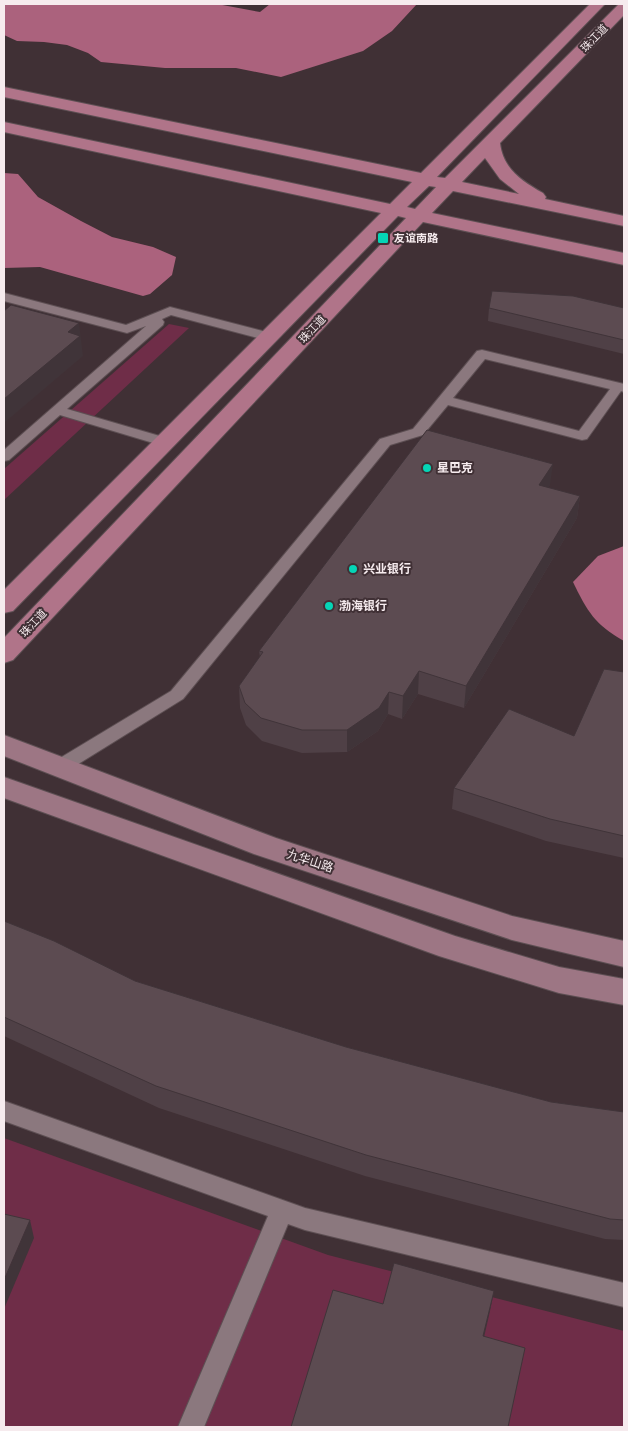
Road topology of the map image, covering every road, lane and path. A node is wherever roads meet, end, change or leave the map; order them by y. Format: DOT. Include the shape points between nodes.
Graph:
graph roads {
  1 [pos="598,4"];
  2 [pos="624,7"];
  3 [pos="4,92"];
  4 [pos="4,127"];
  5 [pos="492,142"];
  6 [pos="425,179"];
  7 [pos="450,184"];
  8 [pos="558,207"];
  9 [pos="396,209"];
  10 [pos="420,214"];
  11 [pos="624,222"];
  12 [pos="624,259"];
  13 [pos="4,298"];
  14 [pos="170,311"];
  15 [pos="269,337"];
  16 [pos="621,388"];
  17 [pos="445,400"];
  18 [pos="56,410"];
  19 [pos="166,442"];
  20 [pos="4,457"];
  21 [pos="4,605"];
  22 [pos="4,654"];
  23 [pos="4,745"];
  24 [pos="60,766"];
  25 [pos="4,787"];
  26 [pos="624,954"];
  27 [pos="624,992"];
  28 [pos="4,1111"];
  29 [pos="282,1210"];
  30 [pos="624,1295"];
  31 [pos="191,1427"];
  1 -- 6 [label="main road, 珠江道"];
  2 -- 5 [label="main road, 珠江道"];
  3 -- 6 [label="main road"];
  4 -- 9 [label="main road"];
  5 -- 7 [label="main road, 珠江道"];
  5 -- 8 [label="main road" via="494,159 502,173 525,190"];
  6 -- 7 [label="main road"];
  6 -- 9 [label="main road, 珠江道"];
  7 -- 8 [label="main road"];
  7 -- 10 [label="main road, 珠江道"];
  8 -- 11 [label="main road"];
  9 -- 10 [label="main road"];
  9 -- 15 [label="main road, 珠江道"];
  10 -- 12 [label="main road"];
  10 -- 22 [label="main road, 珠江道"];
  13 -- 14 [label="lane" via="127,329"];
  14 -- 15 [label="lane"];
  14 -- 18 [label="lane"];
  15 -- 19 [label="main road, 珠江道"];
  16 -- 17 [label="lane" via="482,354"];
  16 -- 17 [label="lane" via="582,436"];
  17 -- 24 [label="lane" via="418,432 385,442 177,695"];
  18 -- 19 [label="lane"];
  18 -- 20 [label="lane"];
  19 -- 21 [label="main road, 珠江道"];
  23 -- 24 [label="street, 九华山路"];
  24 -- 26 [label="street, 九华山路" via="275,849 512,928"];
  25 -- 27 [label="street" via="450,948 559,980"];
  28 -- 29 [label="lane"];
  29 -- 30 [label="lane" via="305,1219"];
  29 -- 31 [label="lane"];
}
